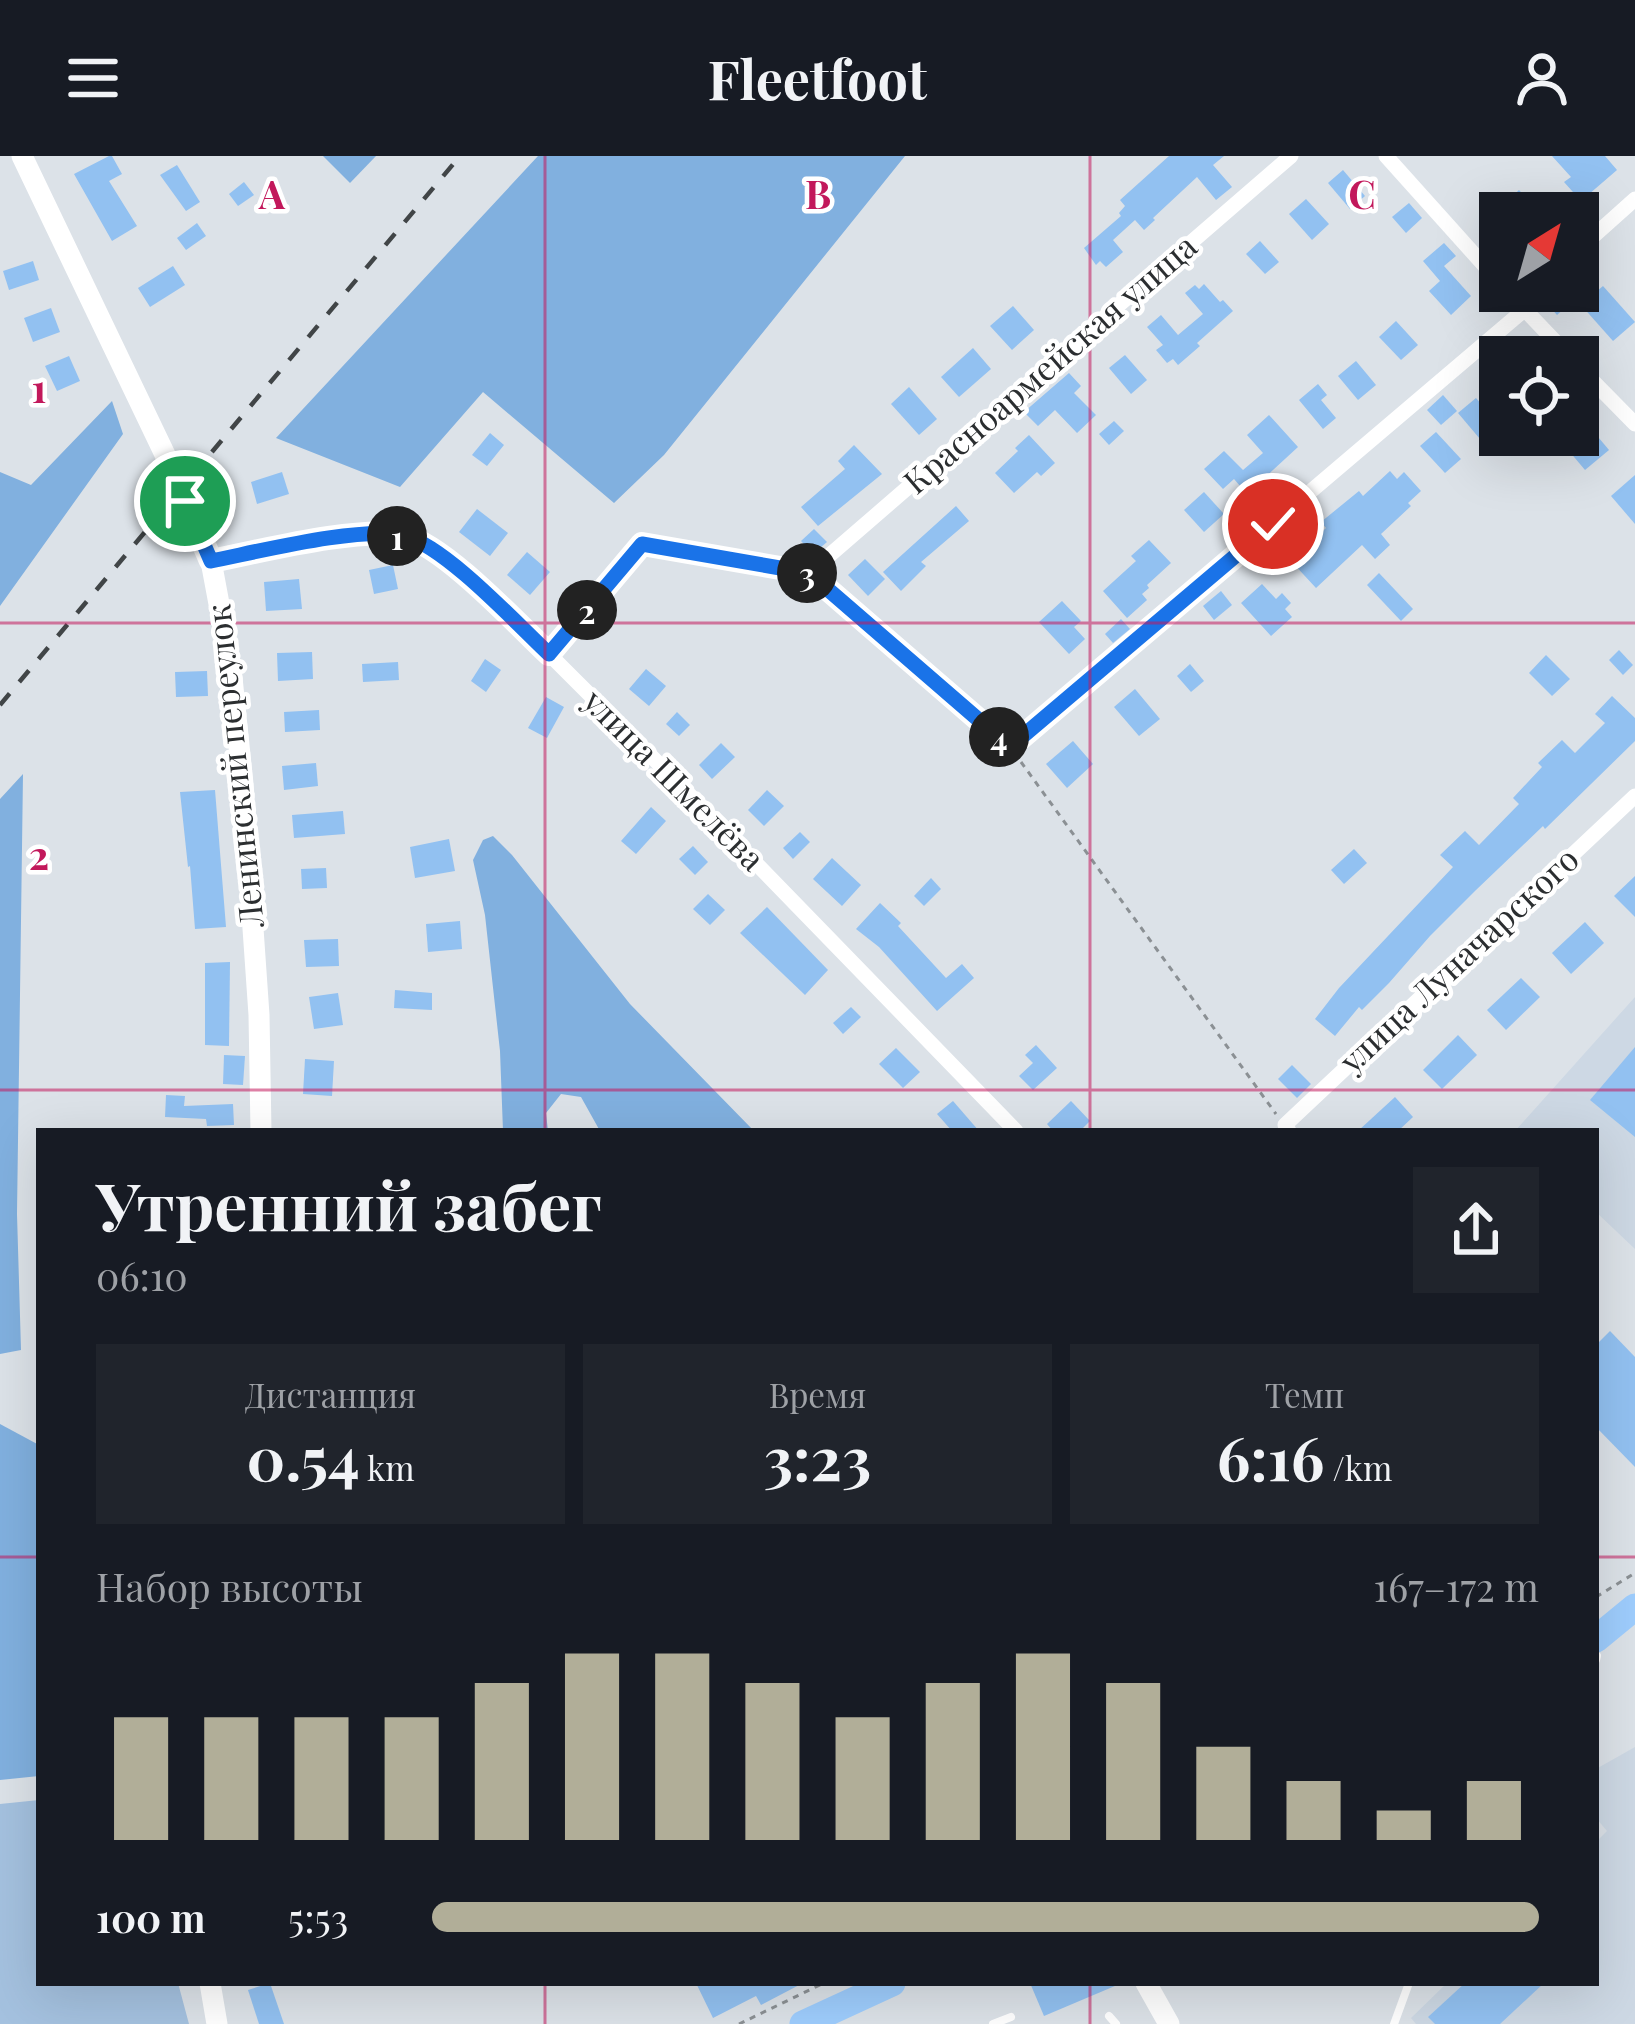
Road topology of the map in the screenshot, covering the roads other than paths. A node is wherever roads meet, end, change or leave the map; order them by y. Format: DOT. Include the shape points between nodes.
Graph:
graph roads {
  1 [pos="22,156"];
  2 [pos="1291,156"];
  3 [pos="1386,156"];
  4 [pos="1635,200"];
  5 [pos="1599,232"];
  6 [pos="1479,260"];
  7 [pos="1504,312"];
  8 [pos="1527,312"];
  9 [pos="1550,336"];
  10 [pos="1599,387"];
  11 [pos="1635,424"];
  12 [pos="211,561"];
  13 [pos="1635,796"];
  14 [pos="261,1128"];
  15 [pos="1013,1128"];
  16 [pos="1287,1128"];
  17 [pos="1635,1607"];
  18 [pos="1599,1642"];
  19 [pos="211,1986"];
  20 [pos="885,1986"];
  21 [pos="1149,1986"];
  22 [pos="1408,1986"];
  23 [pos="1011,2017"];
  24 [pos="217,2024"];
  25 [pos="803,2024"];
  26 [pos="993,2024"];
  27 [pos="1169,2024"];
  28 [pos="1394,2024"];
  1 -- 12 [label="main road, Ленинский переулок"];
  2 -- 7 [label="street, Красноармейская улица" via="809,573 1010,747"];
  3 -- 6 [label="street"];
  4 -- 5 [label="street"];
  8 -- 9 [label="street"];
  10 -- 11 [label="street"];
  12 -- 14 [label="main road, Ленинский переулок" via="243,784"];
  12 -- 15 [label="street, улица Шмелёва" via="363,534 406,536 444,557"];
  13 -- 16 [label="street, улица Луначарского"];
  17 -- 18 [label="highway"];
  19 -- 24 [label="main road"];
  20 -- 25 [label="highway"];
  21 -- 27 [label="main road"];
  22 -- 28 [label="lane"];
  23 -- 26 [label="lane"];
}
